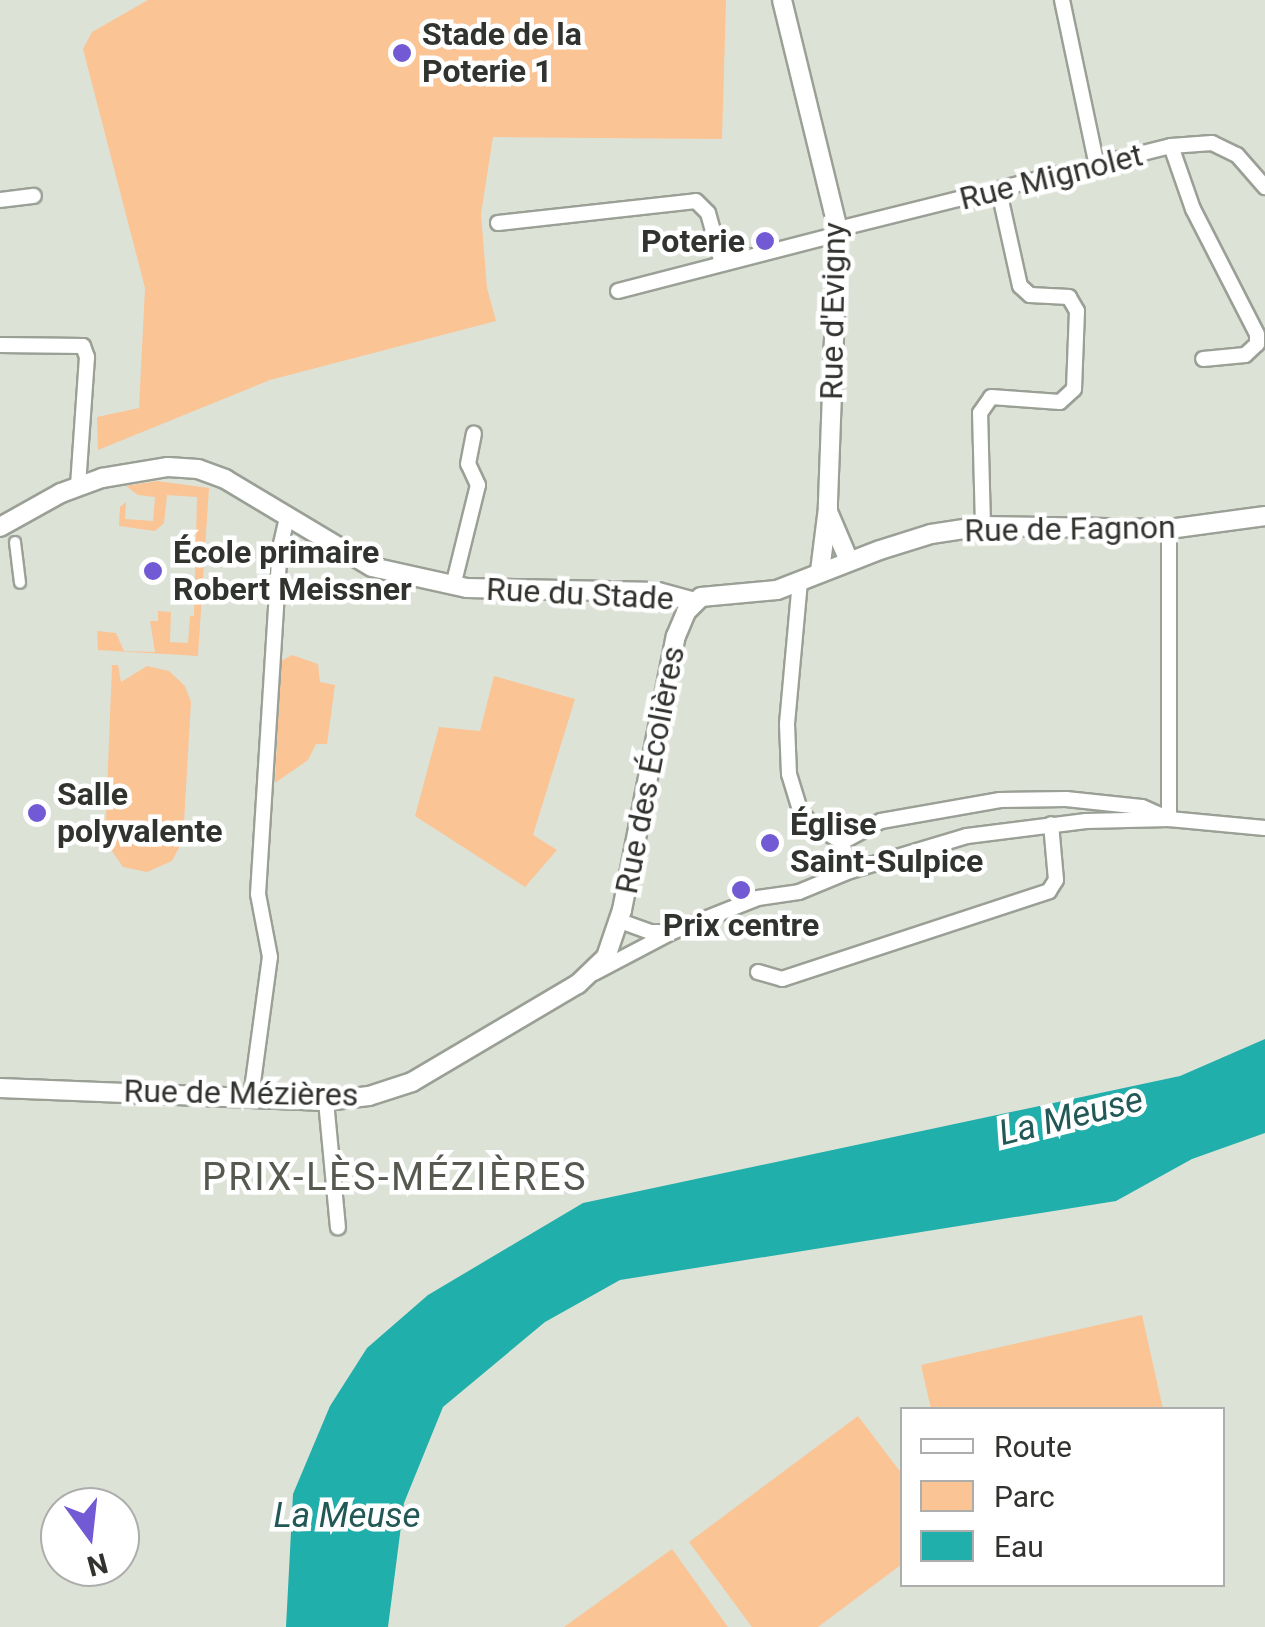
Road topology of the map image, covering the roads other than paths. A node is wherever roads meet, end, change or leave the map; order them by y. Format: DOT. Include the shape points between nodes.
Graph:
graph roads {
  1 [pos="782,0"];
  2 [pos="1062,0"];
  3 [pos="1171,146"];
  4 [pos="1096,166"];
  5 [pos="1265,187"];
  6 [pos="998,191"];
  7 [pos="34,196"];
  8 [pos="0,200"];
  9 [pos="498,222"];
  10 [pos="838,231"];
  11 [pos="722,264"];
  12 [pos="618,291"];
  13 [pos="0,345"];
  14 [pos="1203,359"];
  15 [pos="474,434"];
  16 [pos="78,486"];
  17 [pos="828,508"];
  18 [pos="1265,516"];
  19 [pos="288,517"];
  20 [pos="983,526"];
  21 [pos="0,527"];
  22 [pos="1169,528"];
  23 [pos="15,542"];
  24 [pos="848,561"];
  25 [pos="820,572"];
  26 [pos="800,580"];
  27 [pos="20,583"];
  28 [pos="453,586"];
  29 [pos="695,602"];
  30 [pos="1169,819"];
  31 [pos="1051,824"];
  32 [pos="1265,828"];
  33 [pos="842,842"];
  34 [pos="850,870"];
  35 [pos="672,932"];
  36 [pos="616,933"];
  37 [pos="648,944"];
  38 [pos="758,972"];
  39 [pos="591,975"];
  40 [pos="0,1088"];
  41 [pos="251,1098"];
  42 [pos="326,1101"];
  43 [pos="338,1227"];
  1 -- 10 [label="street, Rue d'Evigny"];
  2 -- 4 [label="street"];
  3 -- 4 [label="street, Rue Mignolet"];
  3 -- 5 [label="street" via="1212,143 1237,156"];
  3 -- 14 [label="street, Rue Mignolet" via="1192,209 1258,334 1245,355"];
  4 -- 6 [label="street, Rue Mignolet"];
  6 -- 10 [label="street, Rue Mignolet"];
  6 -- 20 [label="street" via="1020,286 1030,295 1068,297 1077,311 1074,389 1060,402 991,396 980,413"];
  7 -- 8 [label="street"];
  9 -- 11 [label="street" via="696,201 705,206"];
  10 -- 11 [label="street, Rue Mignolet"];
  10 -- 17 [label="street, Rue d'Evigny"];
  11 -- 12 [label="street, Rue Mignolet"];
  13 -- 16 [label="street" via="83,346"];
  15 -- 28 [label="street, Rue du Stade" via="468,464 478,485"];
  16 -- 19 [label="street, Rue du Stade" via="142,470 198,469"];
  16 -- 21 [label="street, Rue du Stade"];
  17 -- 24 [label="street, Rue d'Evigny"];
  17 -- 25 [label="street, Rue d'Evigny"];
  18 -- 22 [label="street, Rue de Fagnon"];
  19 -- 28 [label="street, Rue du Stade" via="372,566"];
  19 -- 41 [label="street" via="280,548 258,894 270,957"];
  20 -- 22 [label="street, Rue de Fagnon"];
  20 -- 24 [label="street, Rue de Fagnon" via="931,534"];
  22 -- 30 [label="street"];
  23 -- 27 [label="street"];
  24 -- 25 [label="street, Rue de Fagnon"];
  25 -- 26 [label="street, Rue du Stade"];
  26 -- 29 [label="street, Rue du Stade" via="768,592 713,593"];
  26 -- 33 [label="street" via="789,774 810,824"];
  28 -- 29 [label="street, Rue du Stade" via="658,592"];
  29 -- 36 [label="street, Rue des Écolières" via="676,636"];
  30 -- 31 [label="street"];
  30 -- 32 [label="street"];
  30 -- 33 [label="street" via="1142,807 1000,800 881,821"];
  31 -- 34 [label="street" via="948,840"];
  31 -- 38 [label="street" via="1056,880 1049,891 782,978"];
  33 -- 34 [label="street"];
  34 -- 35 [label="street"];
  35 -- 36 [label="street"];
  35 -- 37 [label="street"];
  36 -- 37 [label="street"];
  36 -- 39 [label="street, Rue de Mézières"];
  37 -- 39 [label="street"];
  39 -- 42 [label="street, Rue de Mézières" via="412,1082"];
  40 -- 41 [label="street, Rue de Mézières"];
  41 -- 42 [label="street, Rue de Mézières"];
  42 -- 43 [label="street"];
}
